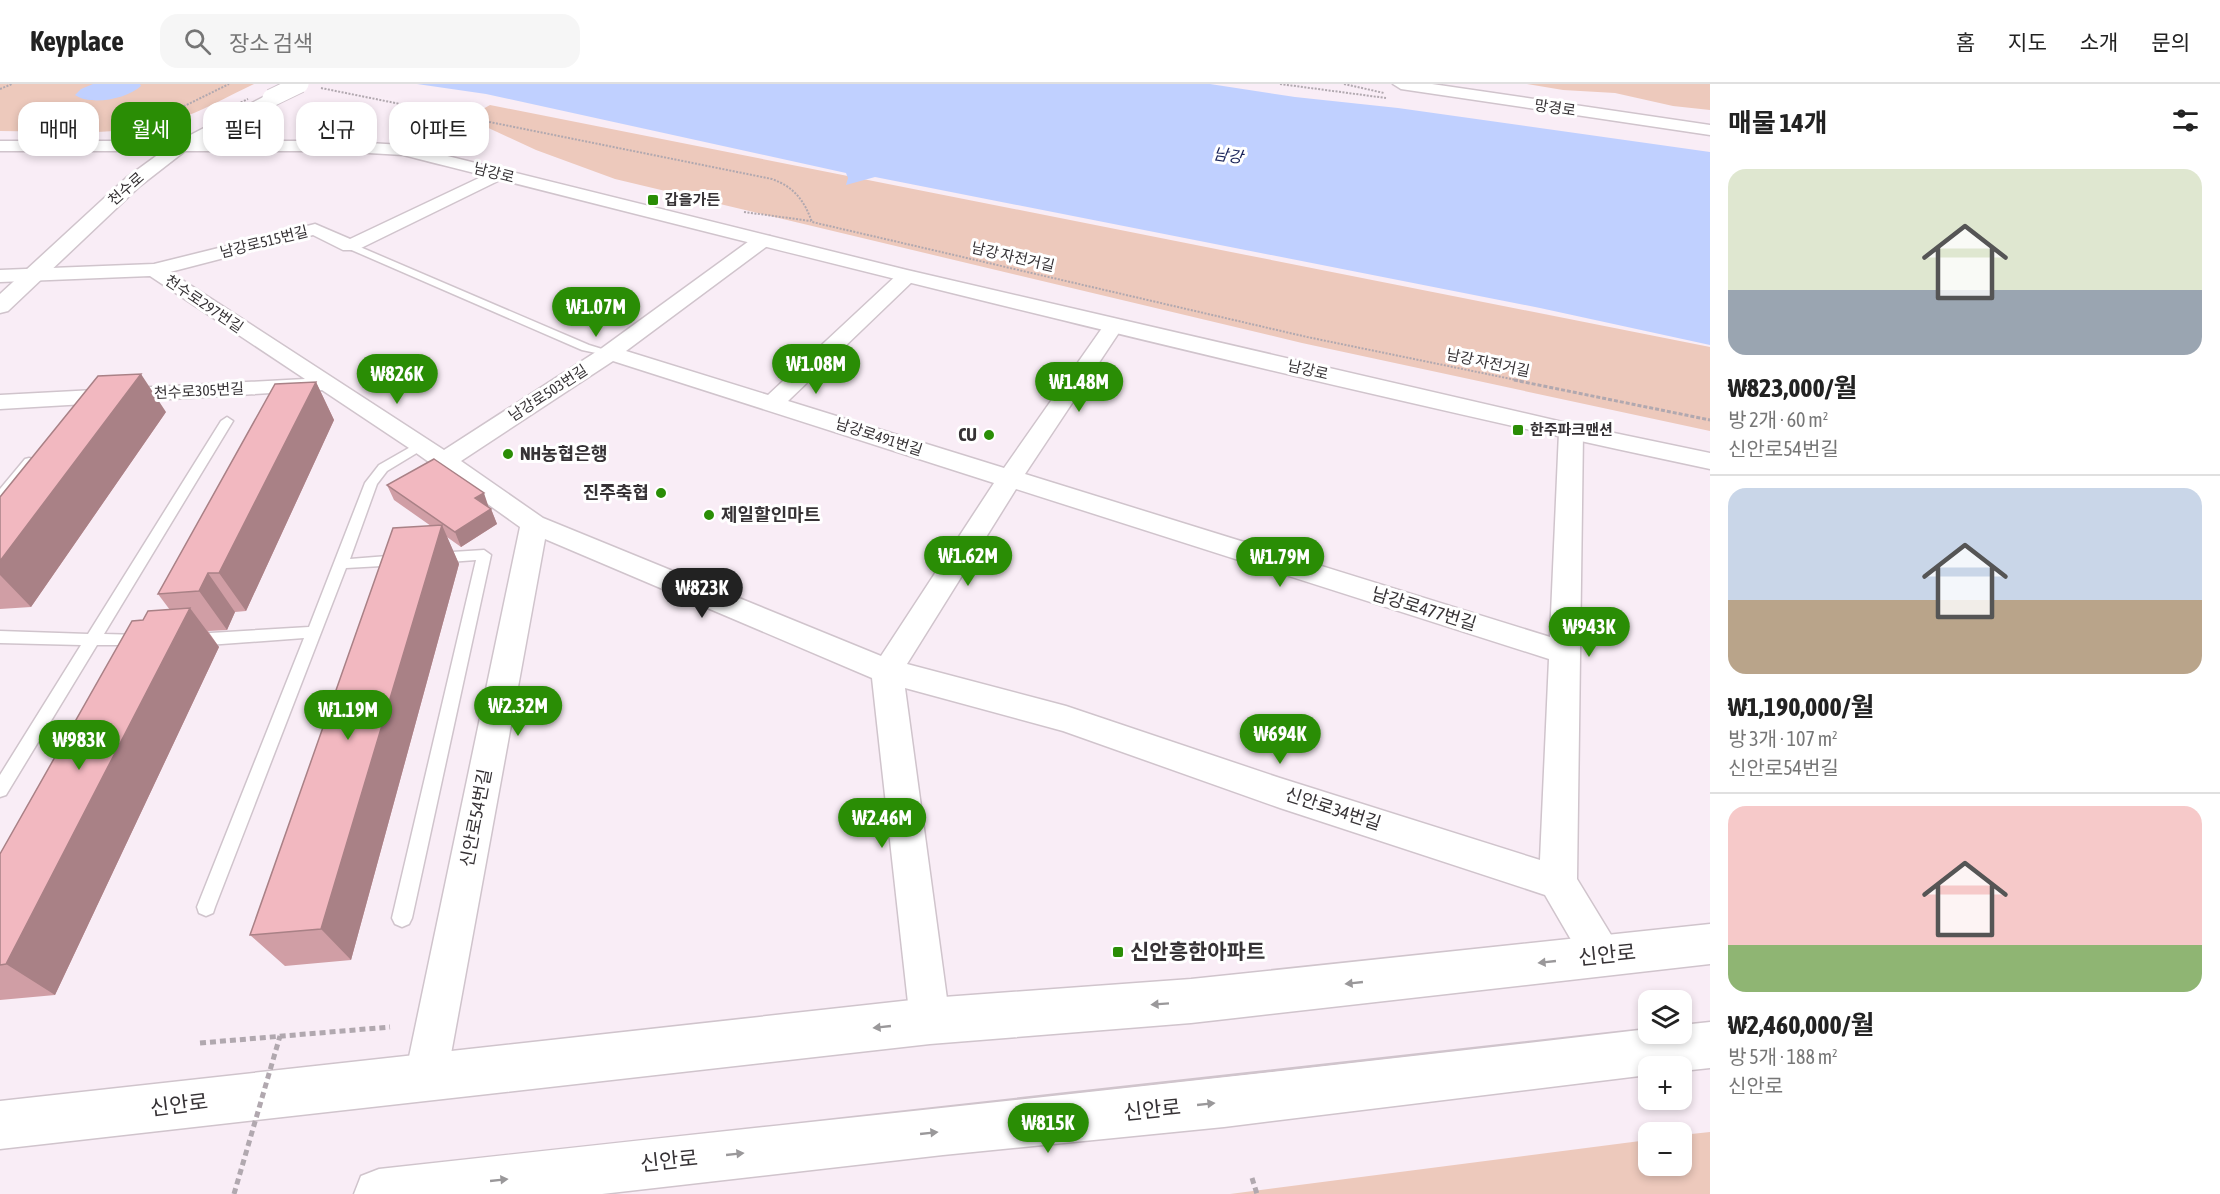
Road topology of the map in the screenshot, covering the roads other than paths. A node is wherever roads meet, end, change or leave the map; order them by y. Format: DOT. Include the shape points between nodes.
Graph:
graph roads {
  1 [pos="300,84"];
  2 [pos="1401,84"];
  3 [pos="262,99"];
  4 [pos="254,102"];
  5 [pos="203,123"];
  6 [pos="203,129"];
  7 [pos="1710,130"];
  8 [pos="191,139"];
  9 [pos="99,140"];
  10 [pos="296,140"];
  11 [pos="296,146"];
  12 [pos="1,147"];
  13 [pos="18,147"];
  14 [pos="191,147"];
  15 [pos="377,148"];
  16 [pos="168,156"];
  17 [pos="498,174"];
  18 [pos="762,240"];
  19 [pos="350,246"];
  20 [pos="154,270"];
  21 [pos="32,274"];
  22 [pos="0,276"];
  23 [pos="907,276"];
  24 [pos="0,306"];
  25 [pos="1114,325"];
  26 [pos="610,353"];
  27 [pos="326,385"];
  28 [pos="0,402"];
  29 [pos="773,403"];
  30 [pos="227,421"];
  31 [pos="1570,432"];
  32 [pos="433,452"];
  33 [pos="36,453"];
  34 [pos="1710,461"];
  35 [pos="1010,478"];
  36 [pos="0,497"];
  37 [pos="534,524"];
  38 [pos="341,564"];
  39 [pos="313,632"];
  40 [pos="0,637"];
  41 [pos="91,639"];
  42 [pos="158,641"];
  43 [pos="180,641"];
  44 [pos="1564,653"];
  45 [pos="887,671"];
  46 [pos="0,790"];
  47 [pos="1558,882"];
  48 [pos="206,907"];
  49 [pos="402,918"];
  50 [pos="1710,944"];
  51 [pos="1602,956"];
  52 [pos="930,1021"];
  53 [pos="1710,1045"];
  54 [pos="426,1076"];
  55 [pos="0,1125"];
  56 [pos="378,1194"];
  1 -- 3 [label="street, 천수로, bridge"];
  2 -- 7 [label="street, 망경로"];
  3 -- 4 [label="street, 천수로"];
  3 -- 10 [label="street" via="264,110 252,120 258,133"];
  5 -- 9 [label="street" via="182,131"];
  6 -- 8 [label="street, 천수로"];
  11 -- 14 [label="street, 남강로"];
  12 -- 13 [label="street, 남강로"];
  15 -- 17 [label="street, 남강로" via="404,150"];
  16 -- 21 [label="street, 천수로" via="133,182"];
  17 -- 18 [label="street, 남강로"];
  17 -- 19 [label="street"];
  18 -- 23 [label="street, 남강로"];
  18 -- 26 [label="street, 남강로503번길"];
  19 -- 20 [label="street, 남강로515번길" via="315,229"];
  19 -- 26 [label="lane" via="586,348"];
  20 -- 21 [label="street, 천수로297번길"];
  20 -- 27 [label="street, 천수로297번길"];
  21 -- 22 [label="street, 천수로297번길"];
  21 -- 24 [label="street, 천수로"];
  23 -- 25 [label="street, 남강로"];
  23 -- 29 [label="street"];
  25 -- 31 [label="street, 남강로"];
  25 -- 35 [label="street"];
  26 -- 29 [label="street, 남강로491번길"];
  26 -- 32 [label="street, 남강로503번길"];
  27 -- 28 [label="street, 천수로305번길"];
  27 -- 32 [label="street"];
  29 -- 35 [label="street, 남강로491번길"];
  30 -- 41 [label="lane"];
  31 -- 34 [label="street, 남강로"];
  31 -- 44 [label="street"];
  32 -- 37 [label="street"];
  32 -- 38 [label="lane" via="383,468 371,483"];
  33 -- 36 [label="lane"];
  35 -- 44 [label="street, 남강로477번길"];
  35 -- 45 [label="street"];
  37 -- 45 [label="street"];
  37 -- 54 [label="street, 신안로54번길"];
  38 -- 39 [label="lane"];
  38 -- 49 [label="lane" via="484,555"];
  39 -- 43 [label="lane"];
  39 -- 48 [label="lane"];
  40 -- 41 [label="lane"];
  41 -- 42 [label="lane"];
  41 -- 46 [label="lane"];
  44 -- 47 [label="street"];
  45 -- 47 [label="street, 신안로34번길" via="1066,719"];
  45 -- 52 [label="street"];
  47 -- 51 [label="street"];
  50 -- 51 [label="street, 신안로"];
  51 -- 52 [label="street, 신안로, one-way" via="1191,1001"];
  52 -- 54 [label="street, 신안로, one-way"];
  56 -- 53 [label="street, 신안로, one-way"];
  54 -- 55 [label="street, 신안로"];
}
